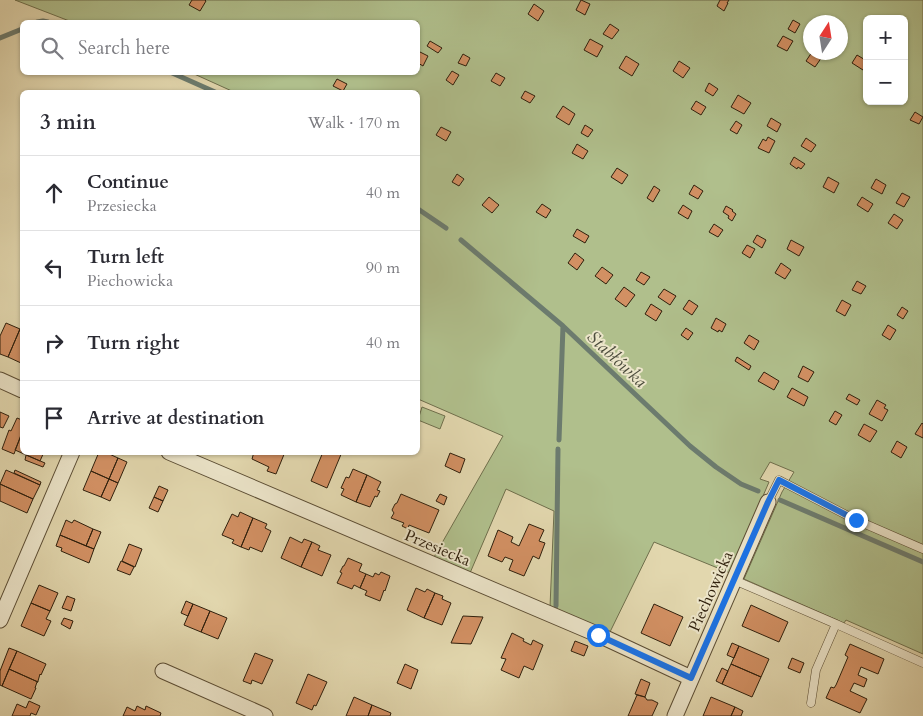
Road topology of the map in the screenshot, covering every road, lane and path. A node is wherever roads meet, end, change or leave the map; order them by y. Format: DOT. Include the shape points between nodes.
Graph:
graph roads {
  1 [pos="0,380"];
  2 [pos="20,389"];
  3 [pos="71,455"];
  4 [pos="176,455"];
  5 [pos="768,502"];
  6 [pos="923,549"];
  7 [pos="734,580"];
  8 [pos="0,620"];
  9 [pos="836,624"];
  10 [pos="923,663"];
  11 [pos="163,671"];
  12 [pos="691,678"];
  13 [pos="811,703"];
  14 [pos="265,716"];
  15 [pos="675,716"];
  1 -- 2 [label="street"];
  3 -- 8 [label="street"];
  4 -- 12 [label="street, Przesiecka" via="562,619"];
  5 -- 6 [label="lane, Piechowicka" via="779,480 856,520"];
  5 -- 7 [label="street, Piechowicka"];
  7 -- 9 [label="lane"];
  7 -- 12 [label="street, Piechowicka"];
  9 -- 10 [label="lane"];
  9 -- 13 [label="lane" via="816,670"];
  11 -- 14 [label="street"];
  12 -- 15 [label="street, Piechowicka"];
}
